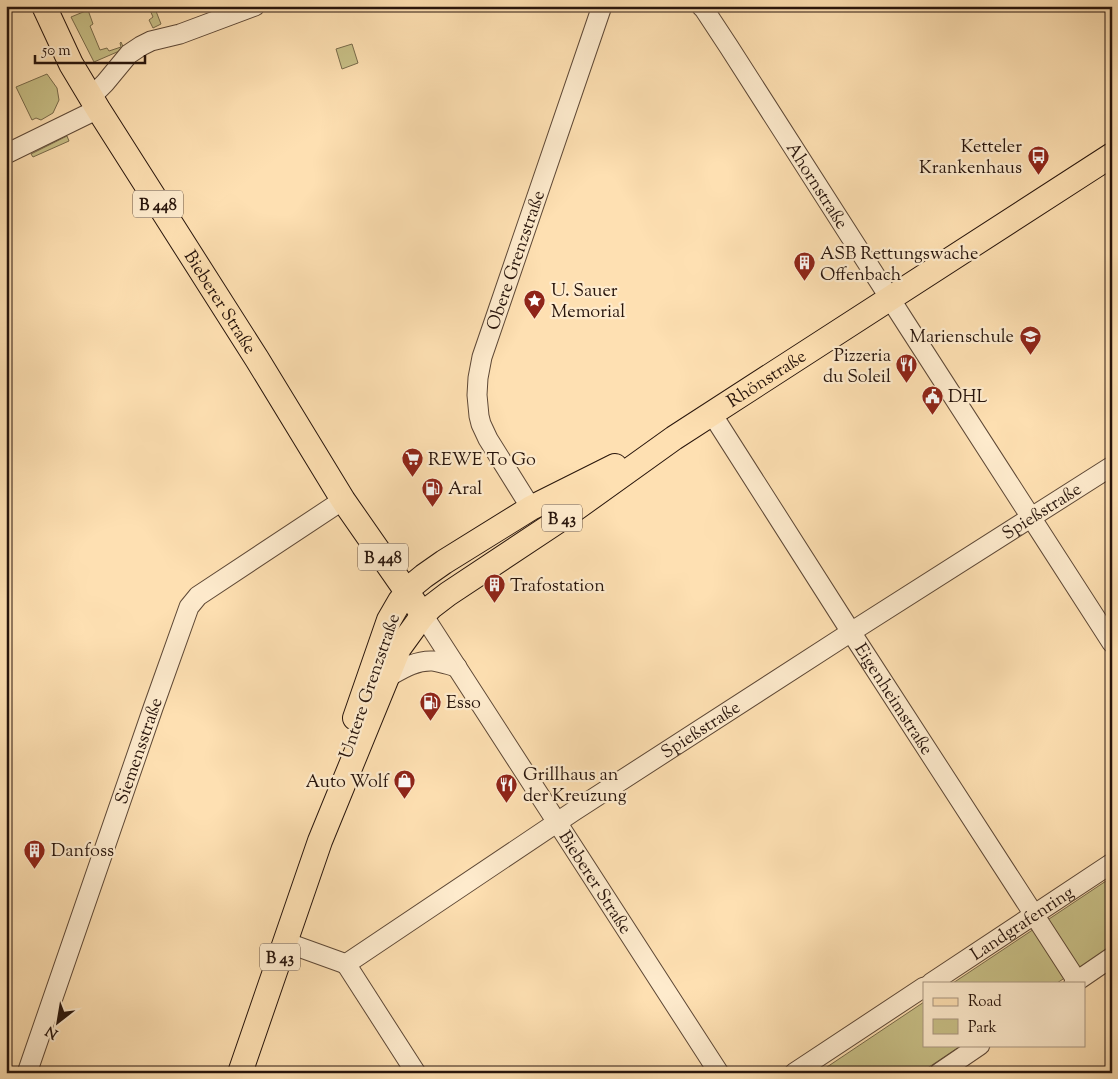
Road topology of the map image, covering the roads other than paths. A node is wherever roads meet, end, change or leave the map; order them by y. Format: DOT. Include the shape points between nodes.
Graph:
graph roads {
  1 [pos="44,6"];
  2 [pos="255,6"];
  3 [pos="602,6"];
  4 [pos="701,6"];
  5 [pos="95,103"];
  6 [pos="6,154"];
  7 [pos="1112,156"];
  8 [pos="890,299"];
  9 [pos="712,414"];
  10 [pos="674,438"];
  11 [pos="1112,466"];
  12 [pos="343,500"];
  13 [pos="531,508"];
  14 [pos="1030,517"];
  15 [pos="407,592"];
  16 [pos="422,615"];
  17 [pos="851,632"];
  18 [pos="1112,643"];
  19 [pos="457,666"];
  20 [pos="388,677"];
  21 [pos="557,822"];
  22 [pos="320,841"];
  23 [pos="1112,863"];
  24 [pos="1035,915"];
  25 [pos="285,942"];
  26 [pos="1112,957"];
  27 [pos="346,964"];
  28 [pos="933,982"];
  29 [pos="1076,982"];
  30 [pos="923,988"];
  31 [pos="979,1046"];
  32 [pos="27,1073"];
  33 [pos="240,1073"];
  34 [pos="416,1073"];
  35 [pos="719,1073"];
  36 [pos="794,1073"];
  37 [pos="939,1073"];
  1 -- 5 [label="main road, Bieberer Straße / B 448"];
  2 -- 5 [label="street" via="141,46 129,54 105,83"];
  3 -- 13 [label="street, Obere Grenzstraße" via="482,357 478,378 477,404 484,432"];
  4 -- 8 [label="street, Ahornstraße"];
  5 -- 6 [label="street"];
  5 -- 12 [label="main road, Bieberer Straße / B 448"];
  7 -- 8 [label="main road, Rhönstraße / B 43"];
  8 -- 9 [label="main road, Rhönstraße / B 43"];
  8 -- 14 [label="street, Ahornstraße"];
  9 -- 10 [label="main road, Rhönstraße / B 43"];
  9 -- 17 [label="street, Eigenheimstraße"];
  10 -- 13 [label="main road, Rhönstraße / B 43"];
  10 -- 16 [label="main road, Rhönstraße / B 43"];
  11 -- 14 [label="street, Spießstraße"];
  12 -- 15 [label="main road, Bieberer Straße / B 448"];
  12 -- 32 [label="street, Siemensstraße" via="198,596 189,607"];
  13 -- 15 [label="main road, Rhönstraße / B 43" via="424,576"];
  14 -- 17 [label="street, Spießstraße"];
  14 -- 18 [label="street, Ahornstraße"];
  15 -- 16 [label="main road, B 448"];
  15 -- 22 [label="main road, Untere Grenzstraße / B 43" via="394,609 382,638 350,732"];
  16 -- 19 [label="street, Bieberer Straße"];
  16 -- 20 [label="main road, Untere Grenzstraße / B 43" via="399,648"];
  17 -- 21 [label="street, Spießstraße"];
  17 -- 24 [label="street, Eigenheimstraße"];
  19 -- 20 [label="street" via="434,661 418,662"];
  19 -- 21 [label="street, Bieberer Straße"];
  20 -- 22 [label="main road, Untere Grenzstraße / B 43"];
  21 -- 27 [label="street, Spießstraße"];
  21 -- 35 [label="street, Bieberer Straße"];
  22 -- 25 [label="main road, Untere Grenzstraße / B 43"];
  23 -- 24 [label="street, Landgrafenring"];
  24 -- 28 [label="street, Landgrafenring"];
  24 -- 29 [label="street, Eigenheimstraße"];
  25 -- 27 [label="street"];
  25 -- 33 [label="main road, Untere Grenzstraße / B 43"];
  26 -- 29 [label="street"];
  27 -- 34 [label="street"];
  30 -- 36 [label="street"];
  31 -- 37 [label="street"];
}
